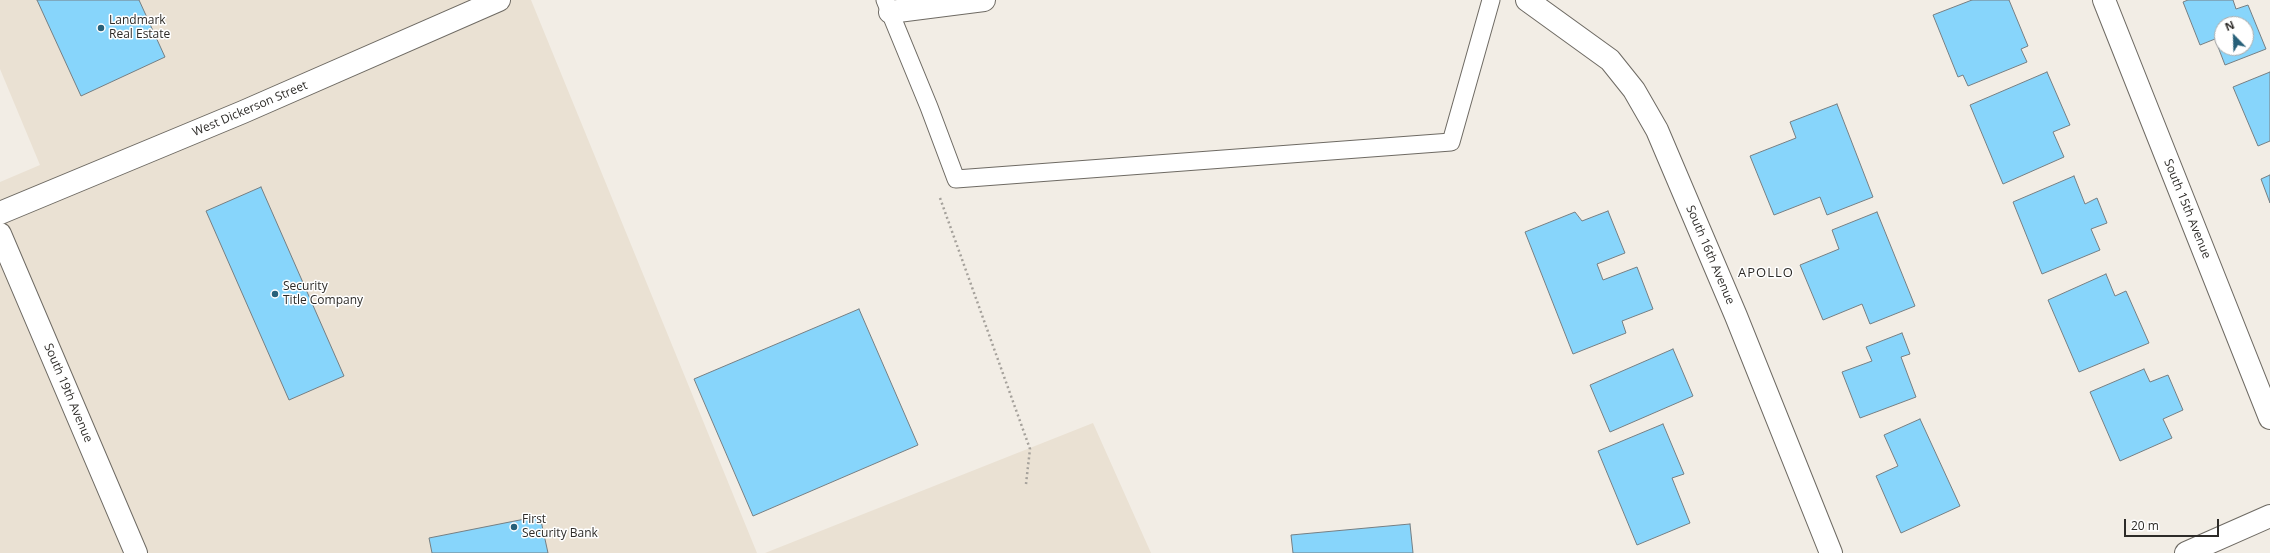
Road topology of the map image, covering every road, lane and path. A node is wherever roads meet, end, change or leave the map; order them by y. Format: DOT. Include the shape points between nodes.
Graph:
graph roads {
  1 [pos="498,0"];
  2 [pos="984,0"];
  3 [pos="1491,0"];
  4 [pos="1528,0"];
  5 [pos="2104,0"];
  6 [pos="888,6"];
  7 [pos="939,197"];
  8 [pos="0,213"];
  9 [pos="0,234"];
  10 [pos="2270,418"];
  11 [pos="1026,484"];
  12 [pos="2270,516"];
  13 [pos="136,553"];
  14 [pos="1831,553"];
  15 [pos="2186,553"];
  1 -- 8 [label="street, West Dickerson Street" via="243,112"];
  2 -- 6 [label="street"];
  3 -- 6 [label="lane" via="1451,142 956,179"];
  4 -- 14 [label="street, South 16th Avenue" via="1610,60 1634,90 1657,130 1736,316"];
  5 -- 10 [label="street, South 15th Avenue"];
  7 -- 11 [label="path" via="1030,449"];
  9 -- 13 [label="street, South 19th Avenue"];
  12 -- 15 [label="street"];
}
